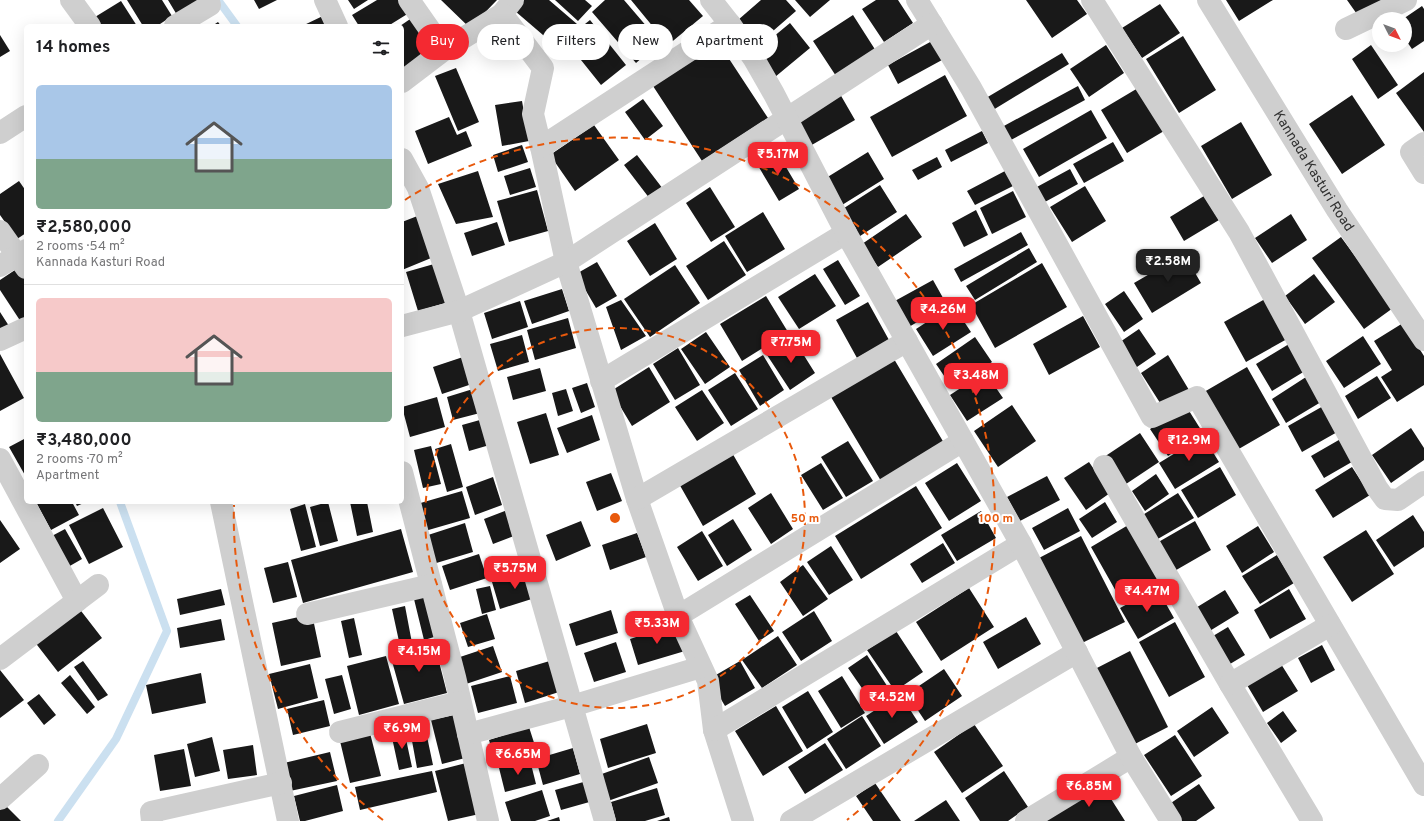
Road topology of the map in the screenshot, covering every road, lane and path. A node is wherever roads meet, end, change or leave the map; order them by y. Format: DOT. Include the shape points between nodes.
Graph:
graph roads {
  1 [pos="71,0"];
  2 [pos="325,0"];
  3 [pos="409,0"];
  4 [pos="711,0"];
  5 [pos="917,0"];
  6 [pos="1092,0"];
  7 [pos="1208,0"];
  8 [pos="1406,0"];
  9 [pos="210,5"];
  10 [pos="507,7"];
  11 [pos="89,24"];
  12 [pos="177,24"];
  13 [pos="336,24"];
  14 [pos="426,24"];
  15 [pos="730,24"];
  16 [pos="932,24"];
  17 [pos="1346,29"];
  18 [pos="469,33"];
  19 [pos="681,56"];
  20 [pos="431,60"];
  21 [pos="755,60"];
  22 [pos="404,80"];
  23 [pos="24,117"];
  24 [pos="787,118"];
  25 [pos="0,132"];
  26 [pos="1424,144"];
  27 [pos="541,147"];
  28 [pos="404,163"];
  29 [pos="1424,173"];
  30 [pos="0,231"];
  31 [pos="846,233"];
  32 [pos="17,260"];
  33 [pos="566,262"];
  34 [pos="459,311"];
  35 [pos="404,325"];
  36 [pos="24,329"];
  37 [pos="0,340"];
  38 [pos="1424,340"];
  39 [pos="907,341"];
  40 [pos="601,381"];
  41 [pos="963,441"];
  42 [pos="0,459"];
  43 [pos="1104,466"];
  44 [pos="404,480"];
  45 [pos="1424,482"];
  46 [pos="637,499"];
  47 [pos="24,503"];
  48 [pos="25,504"];
  49 [pos="221,504"];
  50 [pos="1021,544"];
  51 [pos="98,585"];
  52 [pos="431,586"];
  53 [pos="77,600"];
  54 [pos="307,614"];
  55 [pos="678,616"];
  56 [pos="1330,625"];
  57 [pos="1077,652"];
  58 [pos="0,659"];
  59 [pos="702,667"];
  60 [pos="1230,684"];
  61 [pos="460,702"];
  62 [pos="572,706"];
  63 [pos="714,730"];
  64 [pos="340,732"];
  65 [pos="468,734"];
  66 [pos="1131,757"];
  67 [pos="38,765"];
  68 [pos="281,783"];
  69 [pos="1424,785"];
  70 [pos="0,799"];
  71 [pos="152,821"];
  72 [pos="288,821"];
  73 [pos="488,821"];
  74 [pos="605,821"];
  75 [pos="743,821"];
  76 [pos="791,821"];
  77 [pos="1026,821"];
  78 [pos="1171,821"];
  79 [pos="1312,821"];
  1 -- 11 [label="street"];
  2 -- 13 [label="street"];
  3 -- 14 [label="street"];
  4 -- 15 [label="street"];
  5 -- 16 [label="street"];
  6 -- 45 [label="street" via="1239,232 1377,488 1385,499 1398,500"];
  7 -- 38 [label="street, Kannada Kasturi Road" via="1337,210"];
  8 -- 17 [label="street"];
  9 -- 12 [label="street"];
  10 -- 18 [label="street"];
  10 -- 27 [label="street" via="543,68 533,114"];
  16 -- 24 [label="street"];
  16 -- 56 [label="street" via="971,88 1152,417 1197,397"];
  19 -- 27 [label="street"];
  20 -- 22 [label="street"];
  21 -- 24 [label="street"];
  23 -- 25 [label="street"];
  24 -- 31 [label="street"];
  24 -- 33 [label="street"];
  26 -- 29 [label="street" via="1411,152"];
  27 -- 33 [label="street"];
  28 -- 34 [label="street" via="418,188"];
  30 -- 32 [label="street"];
  31 -- 39 [label="street"];
  31 -- 40 [label="street"];
  33 -- 34 [label="street"];
  33 -- 40 [label="street"];
  34 -- 35 [label="street"];
  34 -- 62 [label="street"];
  36 -- 37 [label="street"];
  39 -- 41 [label="street"];
  39 -- 46 [label="street"];
  40 -- 46 [label="street"];
  41 -- 50 [label="street"];
  41 -- 55 [label="street"];
  42 -- 47 [label="street"];
  43 -- 60 [label="street"];
  44 -- 52 [label="street"];
  46 -- 55 [label="street"];
  48 -- 53 [label="street"];
  49 -- 68 [label="street"];
  50 -- 57 [label="street"];
  50 -- 63 [label="street"];
  51 -- 53 [label="street"];
  52 -- 54 [label="street"];
  52 -- 61 [label="street"];
  53 -- 58 [label="street"];
  55 -- 59 [label="street"];
  56 -- 60 [label="street"];
  56 -- 69 [label="street"];
  57 -- 66 [label="street"];
  57 -- 76 [label="street"];
  59 -- 62 [label="street"];
  59 -- 63 [label="street" via="708,681"];
  60 -- 79 [label="street"];
  61 -- 64 [label="street"];
  61 -- 65 [label="street"];
  62 -- 65 [label="street"];
  62 -- 74 [label="street"];
  63 -- 75 [label="street"];
  65 -- 73 [label="street"];
  66 -- 77 [label="street"];
  66 -- 78 [label="street"];
  67 -- 70 [label="street"];
  68 -- 71 [label="street" via="150,812"];
  68 -- 72 [label="street"];
}
